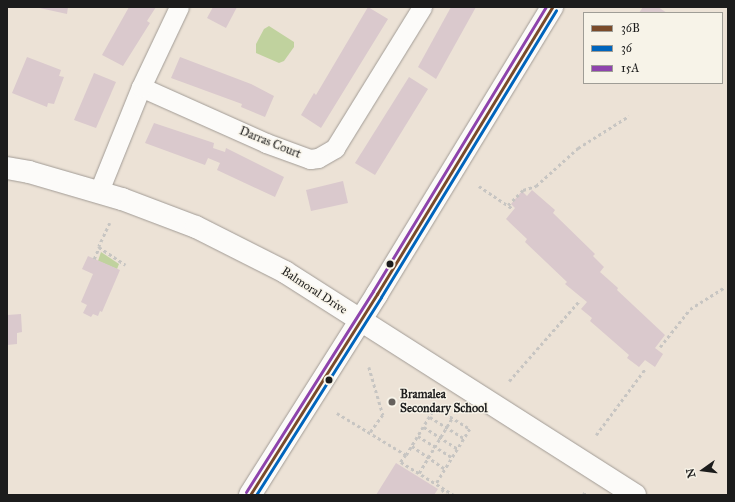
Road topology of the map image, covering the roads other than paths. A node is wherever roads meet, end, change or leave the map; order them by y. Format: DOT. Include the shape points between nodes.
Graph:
graph roads {
  1 [pos="179,7"];
  2 [pos="422,7"];
  3 [pos="552,7"];
  4 [pos="141,87"];
  5 [pos="7,168"];
  6 [pos="99,191"];
  7 [pos="360,321"];
  8 [pos="250,495"];
  9 [pos="635,495"];
  1 -- 4 [label="street"];
  2 -- 4 [label="street, Darras Court" via="335,148 318,158 310,159 266,142"];
  3 -- 7 [label="street"];
  4 -- 6 [label="street"];
  5 -- 6 [label="street, Balmoral Drive"];
  6 -- 7 [label="street, Balmoral Drive" via="196,227 285,272"];
  7 -- 8 [label="street"];
  7 -- 9 [label="street, Balmoral Drive"];
}
